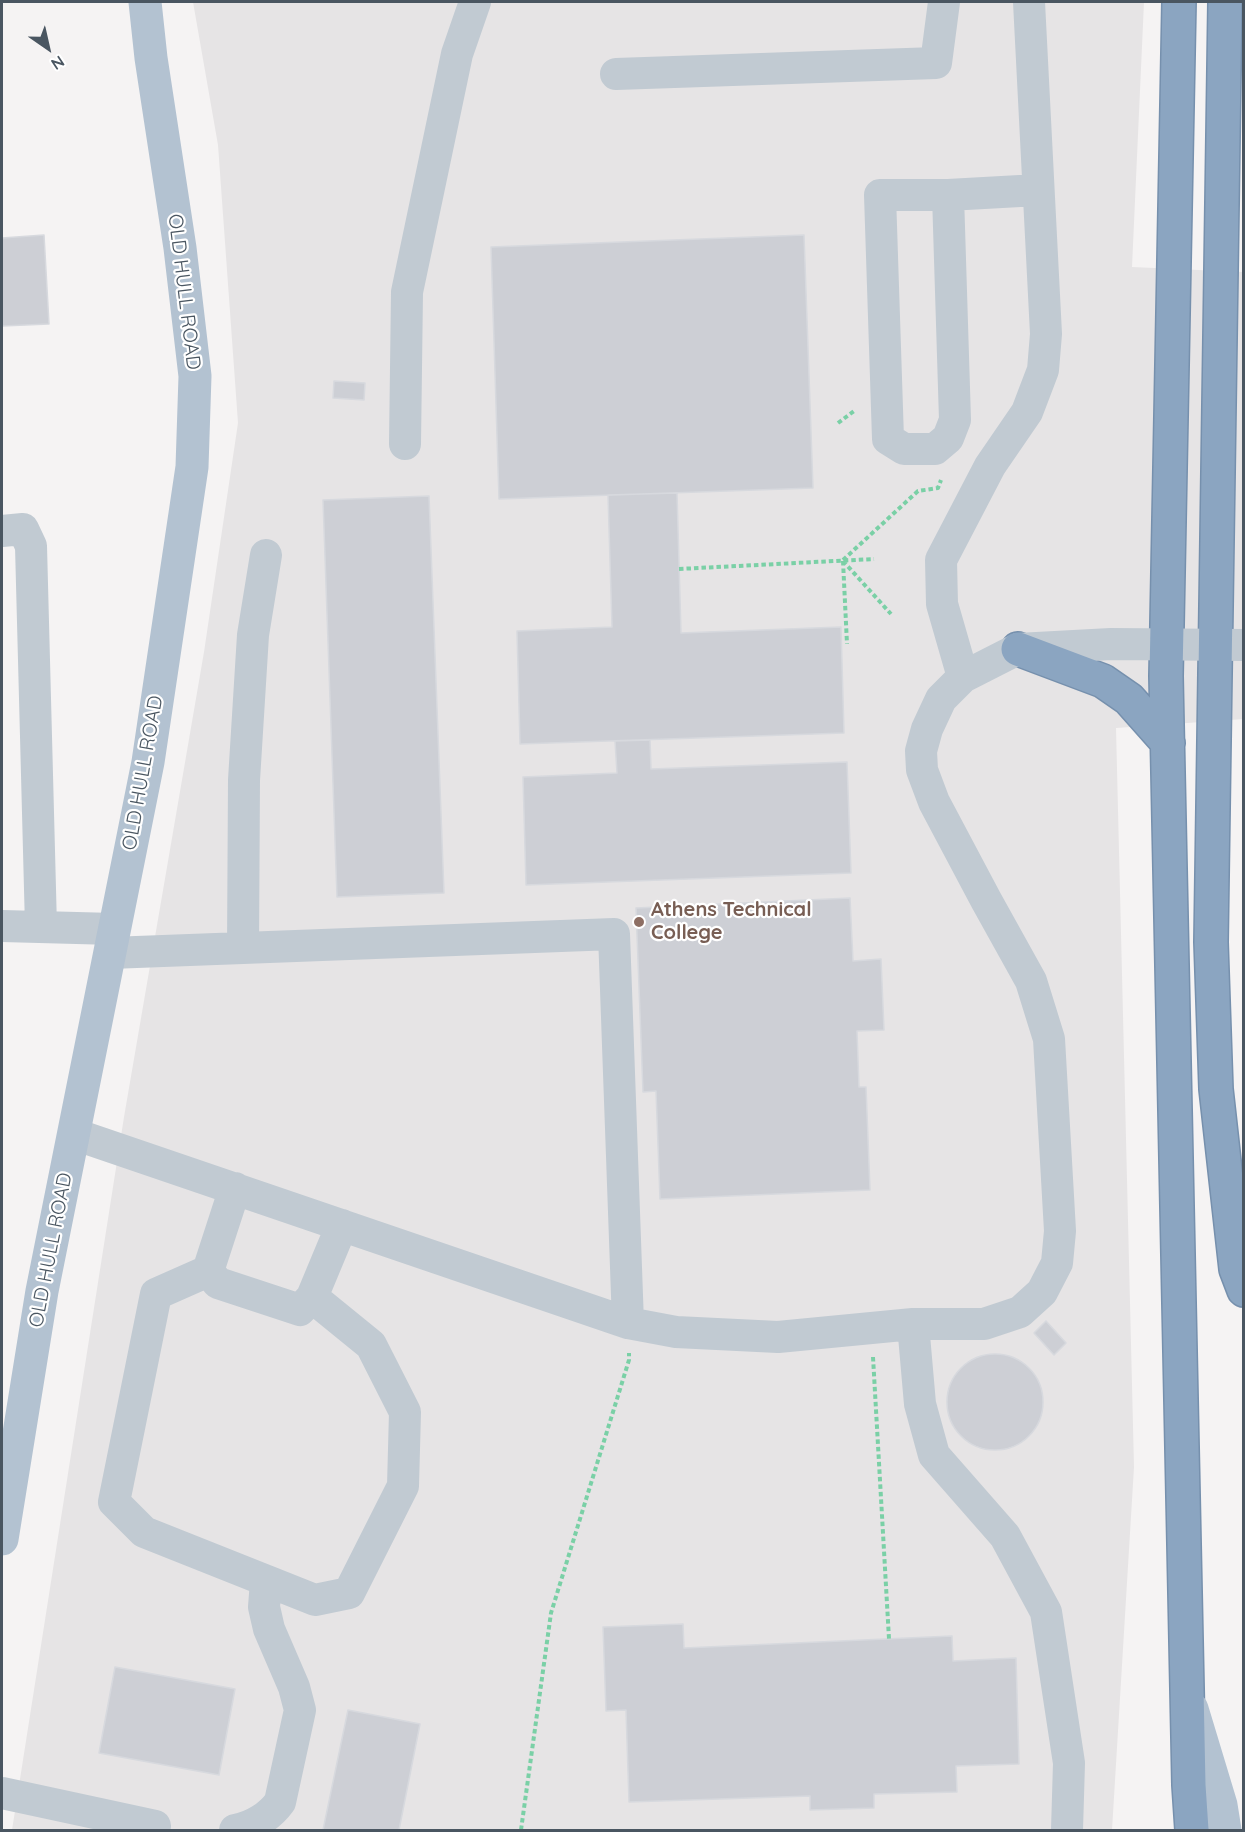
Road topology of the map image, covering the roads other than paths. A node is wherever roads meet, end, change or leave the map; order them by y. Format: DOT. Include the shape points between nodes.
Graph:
graph roads {
  1 [pos="145,2"];
  2 [pos="475,2"];
  3 [pos="944,2"];
  4 [pos="1029,2"];
  5 [pos="1179,2"];
  6 [pos="1225,2"];
  7 [pos="616,74"];
  8 [pos="1038,190"];
  9 [pos="948,195"];
  10 [pos="405,444"];
  11 [pos="2,531"];
  12 [pos="266,555"];
  13 [pos="1167,644"];
  14 [pos="1230,644"];
  15 [pos="1018,649"];
  16 [pos="963,677"];
  17 [pos="1167,743"];
  18 [pos="2,926"];
  19 [pos="41,927"];
  20 [pos="112,941"];
  21 [pos="243,948"];
  22 [pos="74,1134"];
  23 [pos="235,1188"];
  24 [pos="342,1225"];
  25 [pos="208,1271"];
  26 [pos="1244,1290"];
  27 [pos="312,1297"];
  28 [pos="628,1323"];
  29 [pos="913,1324"];
  30 [pos="2,1539"];
  31 [pos="266,1581"];
  32 [pos="1188,1696"];
  33 [pos="2,1793"];
  34 [pos="162,1829"];
  35 [pos="235,1830"];
  36 [pos="1067,1830"];
  37 [pos="1192,1830"];
  38 [pos="1225,1830"];
  1 -- 20 [label="main road, OLD HULL ROAD" via="195,376 192,467 148,762"];
  2 -- 10 [label="lane" via="457,54 407,292"];
  3 -- 7 [label="lane" via="936,63"];
  4 -- 8 [label="lane"];
  5 -- 13 [label="highway"];
  6 -- 14 [label="highway"];
  8 -- 9 [label="lane"];
  8 -- 16 [label="lane" via="1046,334 1043,370 1026,412 990,466 941,560 942,604"];
  9 -- 9 [label="lane" via="955,410 951,433 944,443 935,449 904,449 888,439 880,195"];
  11 -- 19 [label="lane" via="23,529 31,546"];
  12 -- 21 [label="lane" via="253,635 244,780"];
  13 -- 14 [label="lane"];
  13 -- 15 [label="lane"];
  13 -- 17 [label="highway"];
  14 -- 26 [label="highway" via="1211,942 1216,1089 1236,1269"];
  15 -- 16 [label="lane"];
  15 -- 17 [label="highway" via="1109,685 1129,699"];
  16 -- 29 [label="lane" via="941,699 927,729 921,751 922,770 934,802 1031,981 1049,1039 1060,1231 1057,1263 1042,1292 1020,1312 984,1324"];
  17 -- 32 [label="highway"];
  18 -- 19 [label="lane"];
  19 -- 20 [label="lane"];
  20 -- 21 [label="lane"];
  20 -- 22 [label="main road, OLD HULL ROAD"];
  21 -- 28 [label="lane" via="614,934"];
  22 -- 23 [label="lane"];
  22 -- 30 [label="main road, OLD HULL ROAD" via="42,1291"];
  23 -- 24 [label="lane"];
  23 -- 25 [label="lane"];
  24 -- 27 [label="lane"];
  24 -- 28 [label="lane"];
  25 -- 27 [label="lane" via="218,1283 300,1310"];
  25 -- 31 [label="lane" via="156,1294 114,1502 144,1532"];
  27 -- 31 [label="lane" via="371,1345 405,1412 403,1486 349,1593 315,1600"];
  28 -- 29 [label="lane" via="676,1332 778,1337"];
  29 -- 36 [label="lane" via="920,1404 934,1455 1005,1536 1046,1612 1069,1763"];
  31 -- 35 [label="lane" via="264,1607 269,1629 300,1710 280,1802 273,1812"];
  32 -- 37 [label="highway"];
  32 -- 38 [label="main road"];
  33 -- 34 [label="lane"];
}
